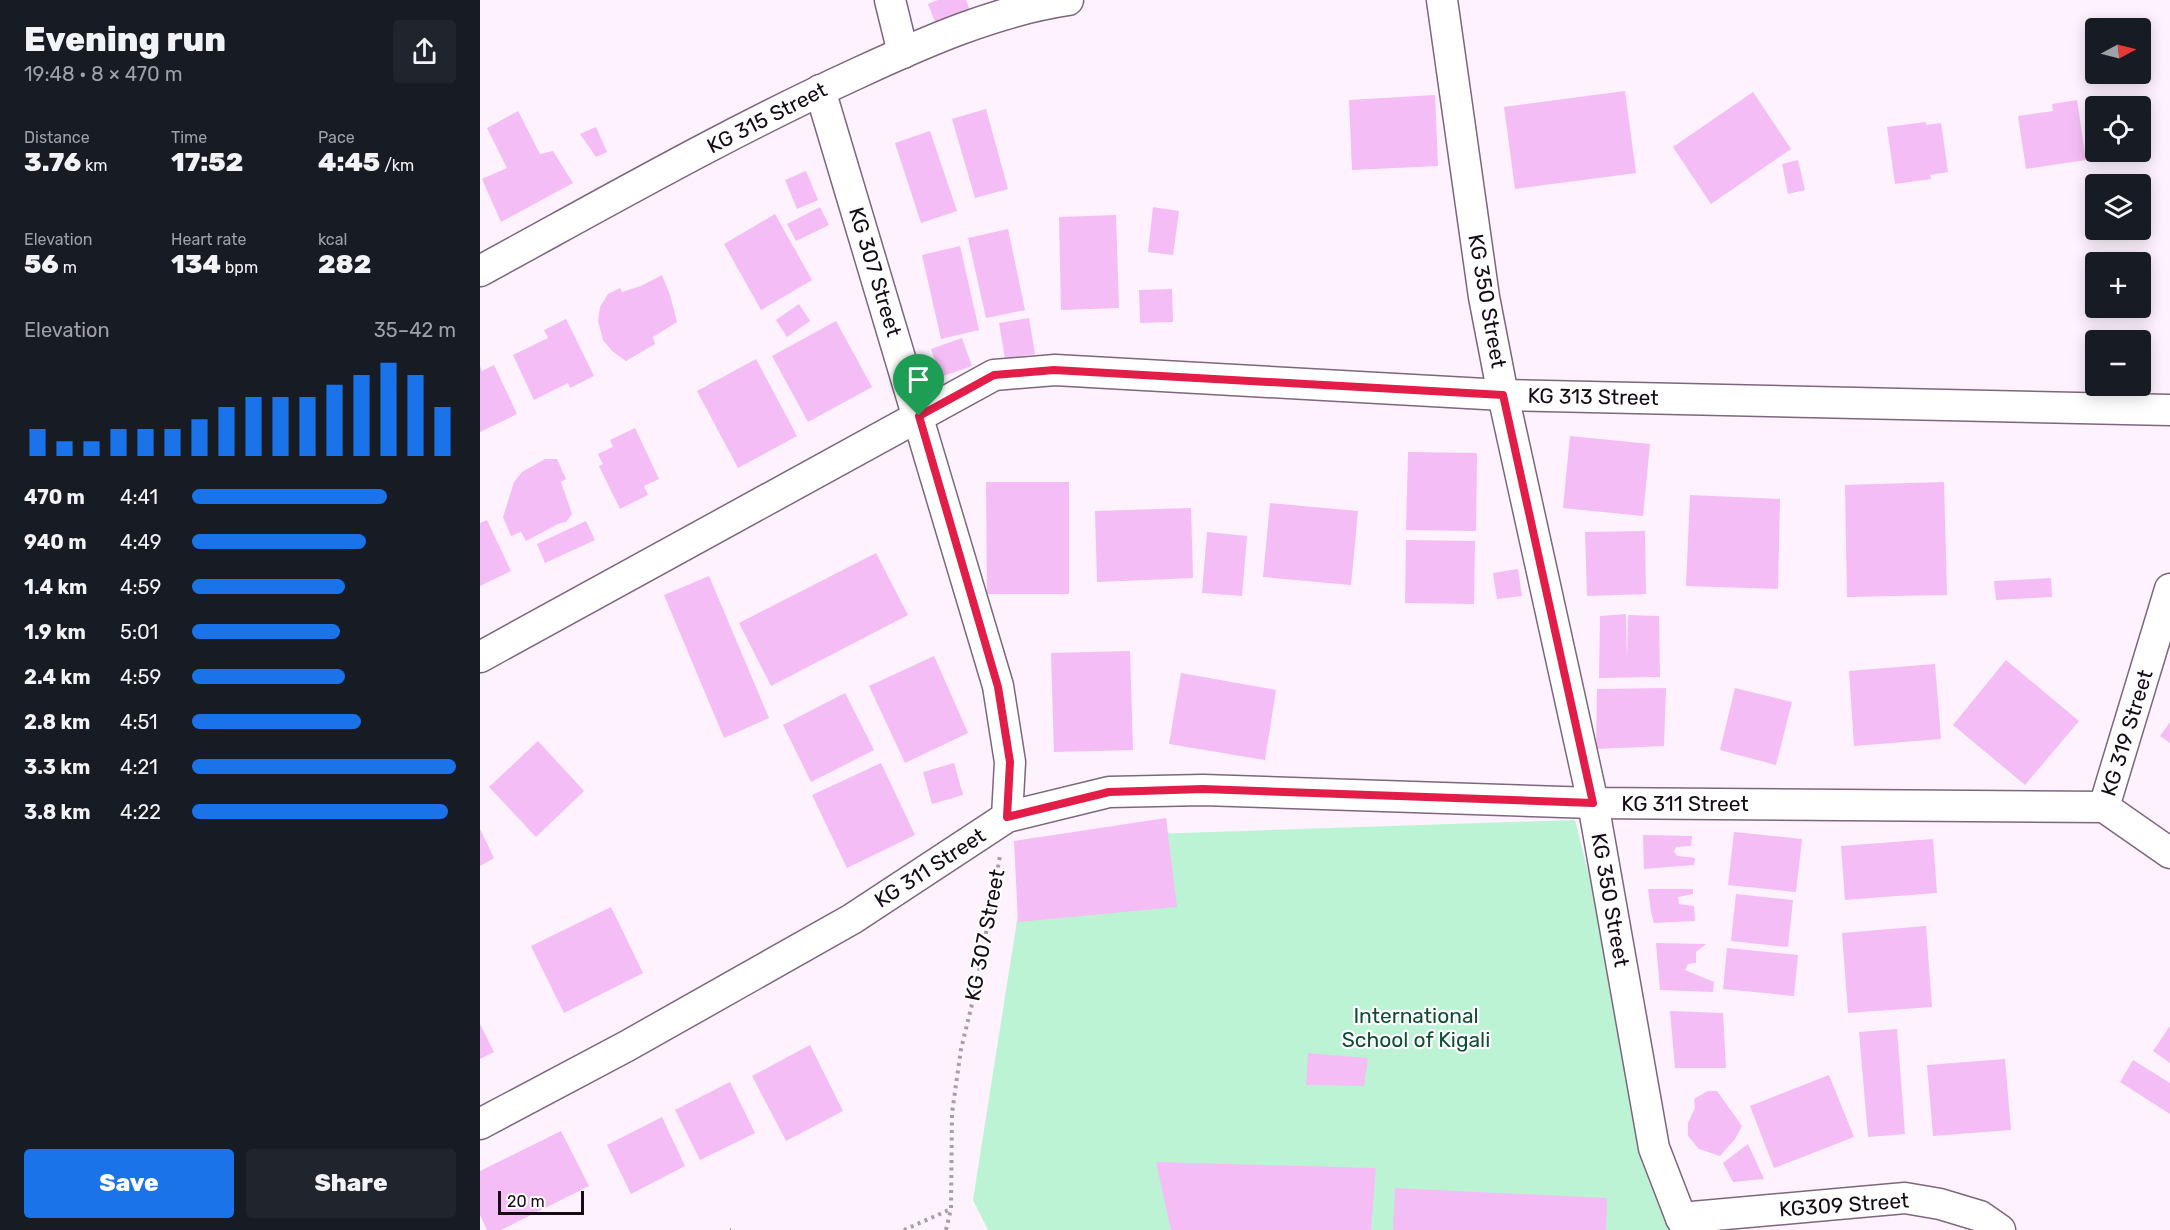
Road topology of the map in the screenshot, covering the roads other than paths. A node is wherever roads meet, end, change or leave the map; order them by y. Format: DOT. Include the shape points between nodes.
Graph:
graph roads {
  1 [pos="890,0"];
  2 [pos="1068,0"];
  3 [pos="1442,0"];
  4 [pos="903,53"];
  5 [pos="820,90"];
  6 [pos="480,271"];
  7 [pos="1503,395"];
  8 [pos="2170,410"];
  9 [pos="919,416"];
  10 [pos="2170,589"];
  11 [pos="480,657"];
  12 [pos="1593,803"];
  13 [pos="2104,807"];
  14 [pos="1007,817"];
  15 [pos="2170,853"];
  16 [pos="480,1124"];
  17 [pos="1685,1224"];
  18 [pos="2000,1230"];
  1 -- 4 [label="street"];
  2 -- 4 [label="street, KG 315 Street" via="999,16"];
  3 -- 7 [label="street, KG 350 Street" via="1484,297"];
  4 -- 5 [label="street, KG 315 Street"];
  5 -- 6 [label="street, KG 315 Street"];
  5 -- 9 [label="street, KG 307 Street"];
  7 -- 8 [label="street, KG 313 Street"];
  7 -- 9 [label="street, KG 313 Street" via="1054,370 994,375"];
  7 -- 12 [label="street, KG 350 Street"];
  9 -- 11 [label="street, KG 313 Street"];
  9 -- 14 [label="street, KG 307 Street" via="998,687 1010,762"];
  10 -- 13 [label="street, KG 319 Street"];
  12 -- 13 [label="street, KG 311 Street"];
  12 -- 14 [label="street, KG 311 Street" via="1203,789 1109,792"];
  12 -- 17 [label="street, KG 350 Street" via="1654,1148"];
  13 -- 15 [label="street"];
  14 -- 16 [label="street, KG 311 Street" via="852,919"];
  17 -- 18 [label="street, KG309 Street" via="1905,1198 1980,1216"];
}
